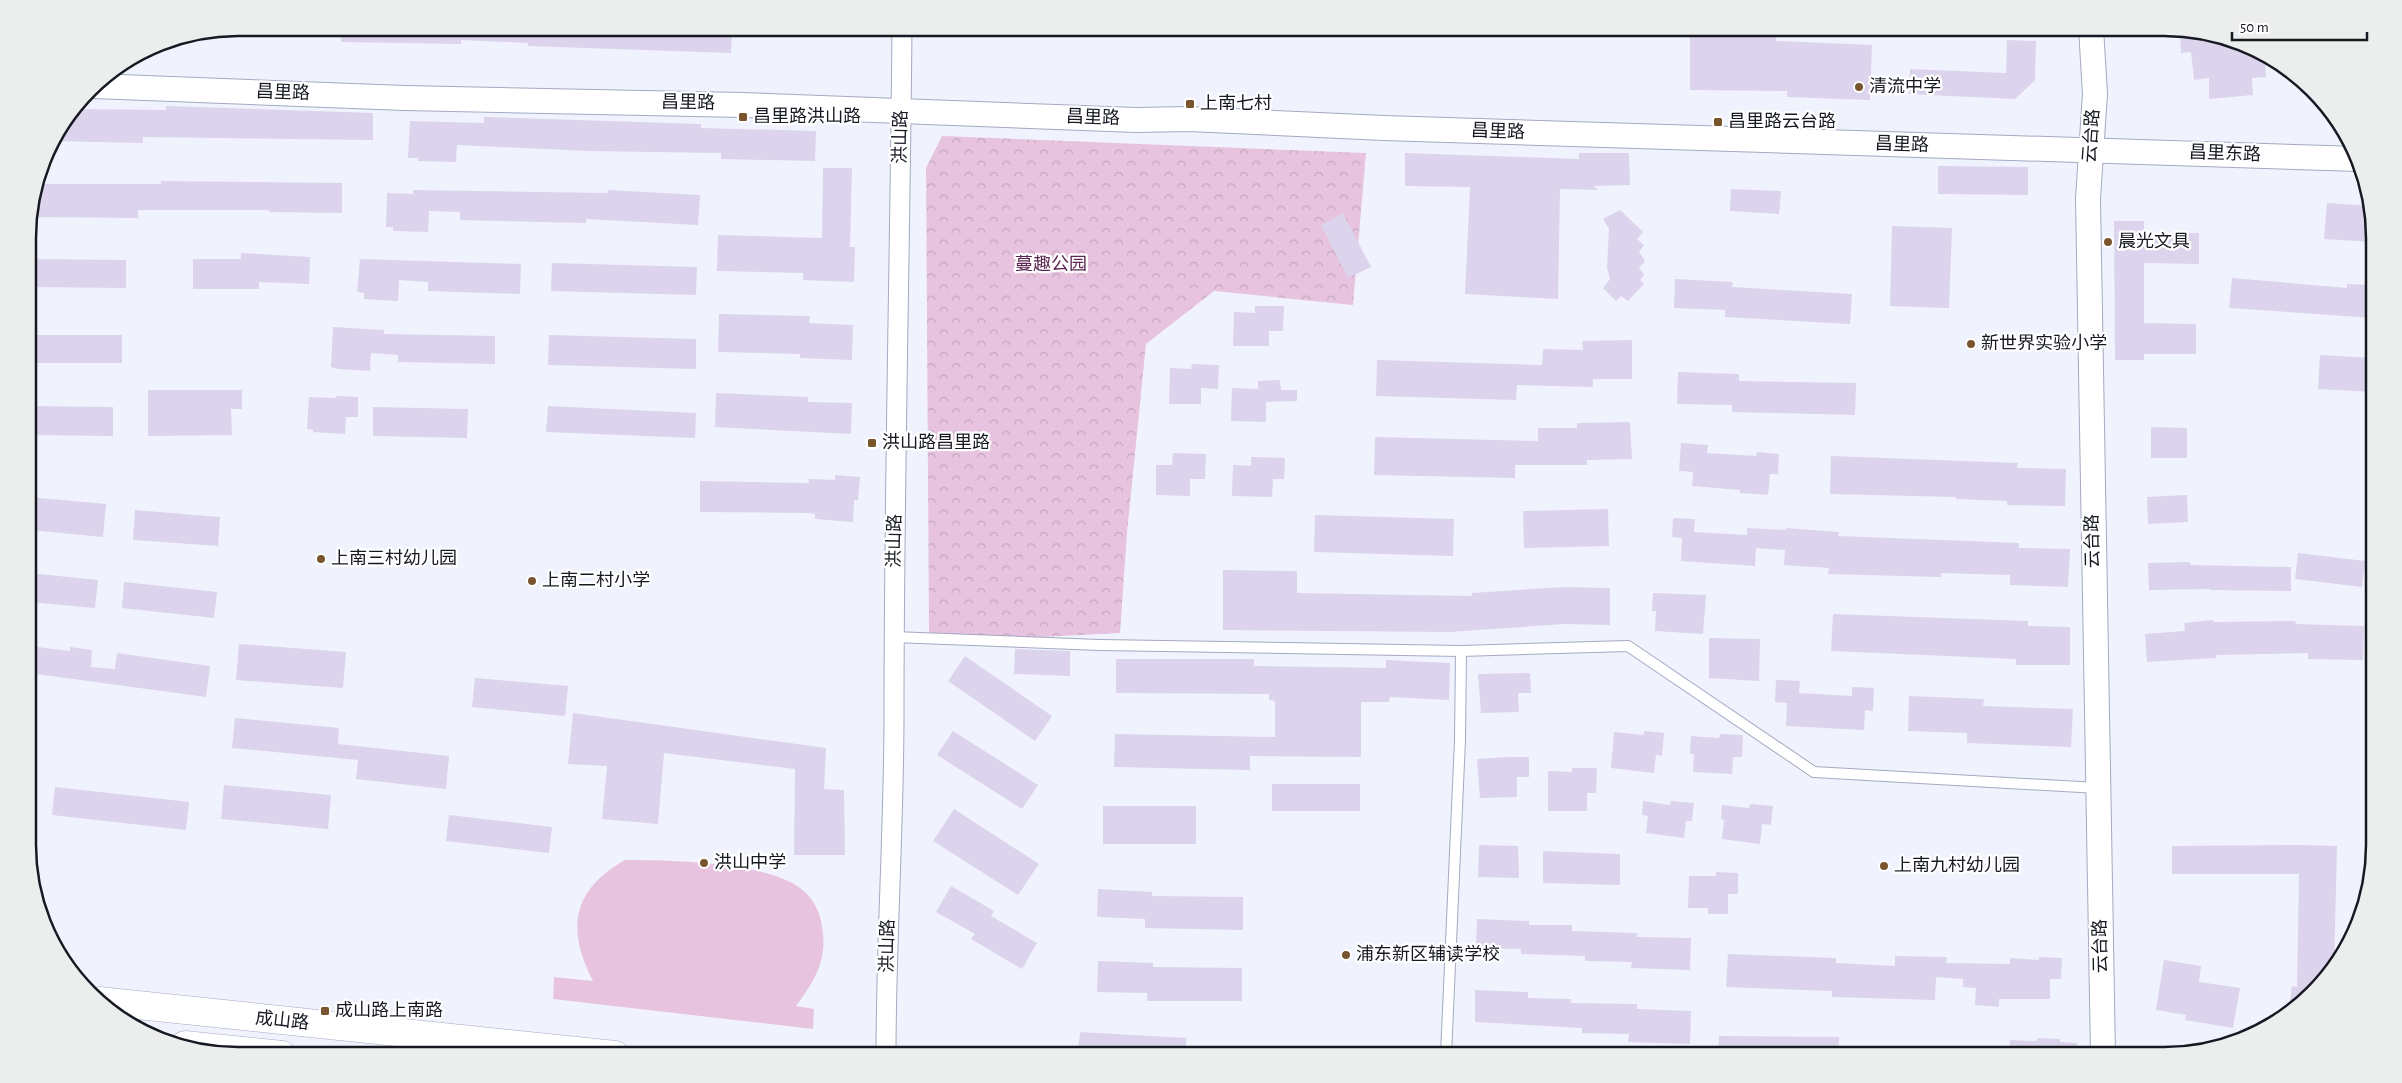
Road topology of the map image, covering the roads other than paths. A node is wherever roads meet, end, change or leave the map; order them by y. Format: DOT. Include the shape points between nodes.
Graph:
graph roads {
  1 [pos="902,36"];
  2 [pos="2091,36"];
  3 [pos="105,86"];
  4 [pos="901,111"];
  5 [pos="2091,150"];
  6 [pos="2349,159"];
  7 [pos="893,637"];
  8 [pos="1461,650"];
  9 [pos="2098,788"];
  10 [pos="112,1002"];
  11 [pos="539,1047"];
  12 [pos="886,1047"];
  13 [pos="1446,1047"];
  14 [pos="2103,1047"];
  1 -- 4 [label="street, 洪山路"];
  2 -- 5 [label="street, 云台路" via="2095,94"];
  3 -- 4 [label="street, 昌里路"];
  4 -- 5 [label="street, 昌里路"];
  4 -- 7 [label="street, 洪山路"];
  5 -- 6 [label="street, 昌里东路"];
  5 -- 9 [label="street, 云台路" via="2088,198"];
  7 -- 8 [label="lane" via="1100,645"];
  7 -- 12 [label="street, 洪山路"];
  8 -- 9 [label="lane" via="1628,646 1814,772"];
  8 -- 13 [label="lane"];
  9 -- 14 [label="street, 云台路"];
  10 -- 11 [label="main road, 成山路"];
}
